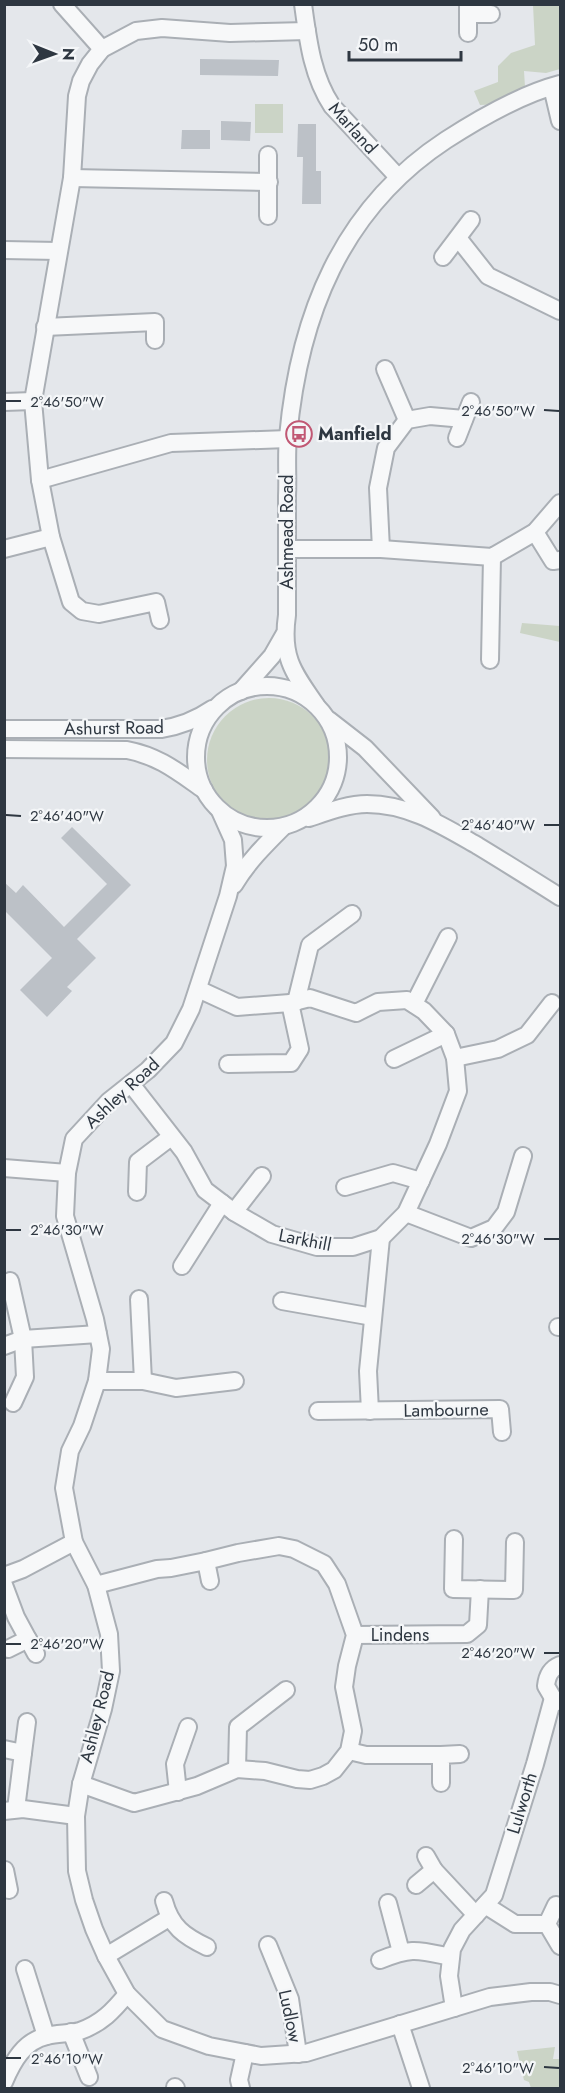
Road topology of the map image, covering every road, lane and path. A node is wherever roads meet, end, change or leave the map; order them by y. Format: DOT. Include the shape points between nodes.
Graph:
graph roads {
  1 [pos="62,4"];
  2 [pos="303,4"];
  3 [pos="468,9"];
  4 [pos="491,14"];
  5 [pos="307,31"];
  6 [pos="468,33"];
  7 [pos="102,49"];
  8 [pos="556,86"];
  9 [pos="561,121"];
  10 [pos="268,154"];
  11 [pos="397,176"];
  12 [pos="72,177"];
  13 [pos="269,182"];
  14 [pos="268,216"];
  15 [pos="471,220"];
  16 [pos="458,238"];
  17 [pos="4,250"];
  18 [pos="58,251"];
  19 [pos="443,257"];
  20 [pos="561,311"];
  21 [pos="45,327"];
  22 [pos="155,340"];
  23 [pos="385,369"];
  24 [pos="33,401"];
  25 [pos="4,402"];
  26 [pos="471,402"];
  27 [pos="464,419"];
  28 [pos="407,420"];
  29 [pos="457,438"];
  30 [pos="288,440"];
  31 [pos="40,480"];
  32 [pos="561,503"];
  33 [pos="535,532"];
  34 [pos="51,537"];
  35 [pos="4,549"];
  36 [pos="287,549"];
  37 [pos="381,549"];
  38 [pos="492,557"];
  39 [pos="561,560"];
  40 [pos="160,620"];
  41 [pos="284,635"];
  42 [pos="490,660"];
  43 [pos="241,691"];
  44 [pos="218,705"];
  45 [pos="316,705"];
  46 [pos="328,719"];
  47 [pos="4,729"];
  48 [pos="4,749"];
  49 [pos="204,790"];
  50 [pos="220,811"];
  51 [pos="302,820"];
  52 [pos="434,821"];
  53 [pos="282,828"];
  54 [pos="228,896"];
  55 [pos="561,897"];
  56 [pos="352,914"];
  57 [pos="448,937"];
  58 [pos="198,989"];
  59 [pos="293,1003"];
  60 [pos="552,1003"];
  61 [pos="414,1004"];
  62 [pos="446,1034"];
  63 [pos="455,1058"];
  64 [pos="394,1059"];
  65 [pos="228,1064"];
  66 [pos="131,1084"];
  67 [pos="171,1137"];
  68 [pos="523,1156"];
  69 [pos="4,1168"];
  70 [pos="67,1173"];
  71 [pos="262,1176"];
  72 [pos="421,1181"];
  73 [pos="345,1187"];
  74 [pos="137,1192"];
  75 [pos="228,1207"];
  76 [pos="406,1212"];
  77 [pos="381,1238"];
  78 [pos="182,1266"];
  79 [pos="10,1281"];
  80 [pos="139,1299"];
  81 [pos="282,1301"];
  82 [pos="373,1317"];
  83 [pos="98,1334"];
  84 [pos="23,1339"];
  85 [pos="4,1346"];
  86 [pos="97,1381"];
  87 [pos="143,1381"];
  88 [pos="235,1381"];
  89 [pos="13,1403"];
  90 [pos="318,1411"];
  91 [pos="370,1411"];
  92 [pos="502,1432"];
  93 [pos="454,1539"];
  94 [pos="74,1542"];
  95 [pos="515,1542"];
  96 [pos="206,1561"];
  97 [pos="4,1576"];
  98 [pos="210,1581"];
  99 [pos="4,1585"];
  100 [pos="96,1585"];
  101 [pos="480,1589"];
  102 [pos="355,1635"];
  103 [pos="28,1639"];
  104 [pos="8,1648"];
  105 [pos="36,1654"];
  106 [pos="561,1665"];
  107 [pos="286,1690"];
  108 [pos="557,1700"];
  109 [pos="27,1722"];
  110 [pos="188,1727"];
  111 [pos="4,1749"];
  112 [pos="349,1751"];
  113 [pos="23,1753"];
  114 [pos="460,1754"];
  115 [pos="441,1755"];
  116 [pos="237,1769"];
  117 [pos="441,1783"];
  118 [pos="81,1784"];
  119 [pos="178,1792"];
  120 [pos="10,1810"];
  121 [pos="76,1816"];
  122 [pos="5,1868"];
  123 [pos="416,1885"];
  124 [pos="9,1890"];
  125 [pos="164,1901"];
  126 [pos="388,1904"];
  127 [pos="556,1905"];
  128 [pos="480,1910"];
  129 [pos="169,1918"];
  130 [pos="547,1924"];
  131 [pos="268,1945"];
  132 [pos="561,1946"];
  133 [pos="207,1947"];
  134 [pos="401,1952"];
  135 [pos="106,1956"];
  136 [pos="451,1957"];
  137 [pos="380,1960"];
  138 [pos="25,1969"];
  139 [pos="31,1989"];
  140 [pos="15,1993"];
  141 [pos="127,1994"];
  142 [pos="561,1995"];
  143 [pos="454,2008"];
  144 [pos="400,2024"];
  145 [pos="71,2032"];
  146 [pos="46,2036"];
  147 [pos="245,2053"];
  148 [pos="298,2054"];
  149 [pos="4,2082"];
  150 [pos="91,2082"];
  151 [pos="241,2088"];
  152 [pos="421,2088"];
  1 -- 7 [label="street"];
  2 -- 5 [label="street, Marland"];
  3 -- 4 [label="street"];
  3 -- 6 [label="street"];
  5 -- 7 [label="street" via="230,33 162,28 136,31"];
  5 -- 11 [label="street, Marland" via="316,78 324,95"];
  7 -- 12 [label="street" via="90,64 77,96"];
  8 -- 9 [label="street"];
  8 -- 11 [label="street, Ashmead Road" via="467,126"];
  10 -- 13 [label="street"];
  11 -- 30 [label="street, Ashmead Road" via="332,267 298,363"];
  12 -- 13 [label="street"];
  12 -- 18 [label="street"];
  13 -- 14 [label="street"];
  15 -- 16 [label="street"];
  16 -- 19 [label="street"];
  16 -- 20 [label="street" via="488,276"];
  17 -- 18 [label="street"];
  18 -- 21 [label="street"];
  21 -- 22 [label="street" via="155,322"];
  21 -- 24 [label="street"];
  23 -- 28 [label="street"];
  24 -- 25 [label="street"];
  24 -- 31 [label="street"];
  26 -- 27 [label="street"];
  27 -- 28 [label="street" via="430,416"];
  27 -- 29 [label="street"];
  28 -- 37 [label="street" via="386,448 378,488"];
  30 -- 31 [label="street" via="171,443"];
  30 -- 36 [label="street, Ashmead Road"];
  31 -- 34 [label="street"];
  32 -- 33 [label="street"];
  33 -- 38 [label="street"];
  33 -- 39 [label="street" via="553,561"];
  34 -- 35 [label="street"];
  34 -- 40 [label="street" via="71,602 82,611 99,614 156,602"];
  36 -- 37 [label="street"];
  36 -- 41 [label="street, Ashmead Road"];
  37 -- 38 [label="street"];
  38 -- 42 [label="street"];
  41 -- 43 [label="street, Ashmead Road" via="272,656"];
  41 -- 45 [label="street, Ashmead Road" via="291,665"];
  43 -- 44 [label="street"];
  43 -- 45 [label="street" via="281,687 300,693"];
  44 -- 47 [label="street, Ashurst Road" via="177,727 161,729"];
  44 -- 49 [label="street" via="204,724 197,746 197,768"];
  45 -- 46 [label="street"];
  46 -- 51 [label="street" via="337,740 339,764 333,786 320,806"];
  46 -- 52 [label="street" via="365,748"];
  48 -- 49 [label="street, Ashurst Road" via="142,753 161,760"];
  49 -- 50 [label="street"];
  50 -- 53 [label="street" via="238,823 260,829"];
  50 -- 54 [label="street, Ashley Road" via="233,840 235,866"];
  51 -- 52 [label="street" via="366,804 409,811"];
  51 -- 53 [label="street"];
  52 -- 55 [label="street"];
  53 -- 54 [label="street, Ashley Road" via="243,870"];
  54 -- 58 [label="street, Ashley Road"];
  56 -- 59 [label="street" via="310,945"];
  57 -- 61 [label="street"];
  58 -- 59 [label="street" via="237,1007"];
  58 -- 66 [label="street, Ashley Road" via="174,1043"];
  59 -- 61 [label="street" via="310,998 356,1013 378,1002 407,1000"];
  59 -- 65 [label="street" via="300,1049 291,1063"];
  60 -- 63 [label="street" via="527,1035 498,1049"];
  61 -- 62 [label="street, Larkhill"];
  62 -- 63 [label="street, Larkhill"];
  62 -- 64 [label="street"];
  63 -- 72 [label="street, Larkhill" via="458,1090"];
  66 -- 67 [label="street, Larkhill"];
  66 -- 70 [label="street, Ashley Road" via="109,1101 74,1139"];
  67 -- 74 [label="street" via="138,1162"];
  67 -- 75 [label="street, Larkhill" via="205,1190"];
  68 -- 76 [label="street" via="506,1212 494,1228 471,1238"];
  69 -- 70 [label="street"];
  70 -- 83 [label="street, Ashley Road" via="65,1215"];
  71 -- 75 [label="street"];
  72 -- 73 [label="street" via="393,1173"];
  72 -- 76 [label="street, Larkhill"];
  75 -- 77 [label="street, Larkhill" via="272,1234 317,1247 353,1247"];
  75 -- 78 [label="street"];
  76 -- 77 [label="street, Larkhill"];
  77 -- 82 [label="street"];
  79 -- 84 [label="street"];
  80 -- 87 [label="street"];
  81 -- 82 [label="street"];
  82 -- 91 [label="street" via="368,1371"];
  83 -- 84 [label="street"];
  83 -- 86 [label="street, Ashley Road" via="101,1349"];
  84 -- 85 [label="street"];
  84 -- 89 [label="street" via="25,1377"];
  86 -- 87 [label="street"];
  86 -- 94 [label="street, Ashley Road" via="70,1451 64,1488"];
  87 -- 88 [label="street" via="176,1388"];
  90 -- 91 [label="street, Lambourne"];
  91 -- 92 [label="street, Lambourne" via="500,1409"];
  93 -- 101 [label="street" via="453,1588"];
  94 -- 97 [label="street"];
  94 -- 100 [label="street, Ashley Road"];
  95 -- 101 [label="street" via="514,1590"];
  96 -- 98 [label="street"];
  96 -- 100 [label="street, Lindens"];
  96 -- 102 [label="street, Lindens" via="279,1546 309,1555 324,1564 337,1584"];
  99 -- 103 [label="street"];
  100 -- 118 [label="street, Ashley Road" via="109,1634 111,1671"];
  101 -- 102 [label="street, Lindens" via="478,1625 467,1634"];
  102 -- 112 [label="street, Lindens" via="344,1687 353,1731"];
  103 -- 104 [label="street"];
  103 -- 105 [label="street"];
  106 -- 108 [label="street, Lulworth" via="553,1668 546,1680 549,1692"];
  107 -- 116 [label="street" via="238,1727"];
  108 -- 128 [label="street, Lulworth" via="494,1895"];
  109 -- 113 [label="street"];
  110 -- 119 [label="street" via="175,1764"];
  111 -- 113 [label="street"];
  112 -- 115 [label="street" via="366,1755"];
  112 -- 116 [label="street" via="334,1770 310,1780"];
  113 -- 120 [label="street"];
  114 -- 115 [label="street"];
  115 -- 117 [label="street"];
  116 -- 119 [label="street"];
  118 -- 119 [label="street" via="134,1803"];
  118 -- 121 [label="street, Ashley Road"];
  120 -- 121 [label="street"];
  121 -- 135 [label="street, Ashley Road" via="77,1871"];
  122 -- 124 [label="street"];
  123 -- 128 [label="street" via="430,1863"];
  125 -- 129 [label="street"];
  126 -- 134 [label="street"];
  127 -- 130 [label="street"];
  128 -- 130 [label="street" via="515,1924"];
  128 -- 136 [label="street, Lulworth" via="462,1930"];
  129 -- 133 [label="street" via="189,1938"];
  129 -- 135 [label="street"];
  130 -- 132 [label="street"];
  131 -- 148 [label="street, Ludlow" via="290,1999"];
  134 -- 136 [label="street" via="414,1949"];
  134 -- 137 [label="street"];
  135 -- 141 [label="street, Ashley Road"];
  136 -- 143 [label="street, Lulworth" via="449,1976"];
  138 -- 139 [label="street"];
  139 -- 140 [label="street"];
  139 -- 146 [label="street"];
  141 -- 145 [label="street" via="110,2015"];
  141 -- 147 [label="street, Ashley Road" via="162,2029 209,2046"];
  142 -- 143 [label="street, Ashley Road" via="531,1992 490,1997"];
  143 -- 144 [label="street, Ashley Road"];
  144 -- 148 [label="street, Ashley Road"];
  144 -- 152 [label="street"];
  145 -- 146 [label="street"];
  145 -- 150 [label="street"];
  146 -- 149 [label="street" via="26,2044"];
  147 -- 148 [label="street, Ashley Road"];
  147 -- 151 [label="street"];
}
